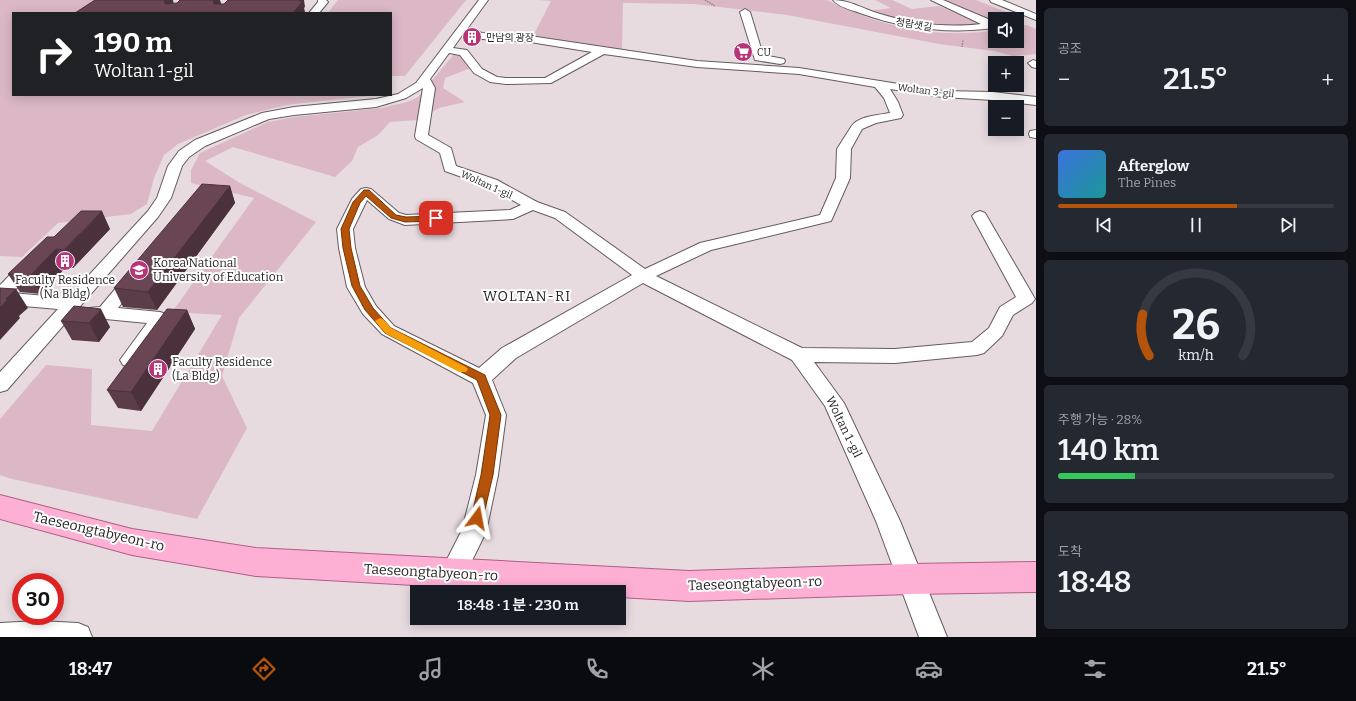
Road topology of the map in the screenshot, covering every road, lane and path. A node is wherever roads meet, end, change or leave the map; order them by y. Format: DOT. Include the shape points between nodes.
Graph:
graph roads {
  1 [pos="322,0"];
  2 [pos="484,0"];
  3 [pos="705,0"];
  4 [pos="836,0"];
  5 [pos="861,0"];
  6 [pos="935,0"];
  7 [pos="994,0"];
  8 [pos="715,6"];
  9 [pos="857,10"];
  10 [pos="315,12"];
  11 [pos="745,12"];
  12 [pos="1036,18"];
  13 [pos="1024,21"];
  14 [pos="988,22"];
  15 [pos="988,26"];
  16 [pos="461,31"];
  17 [pos="447,50"];
  18 [pos="602,51"];
  19 [pos="758,58"];
  20 [pos="713,65"];
  21 [pos="817,73"];
  22 [pos="425,80"];
  23 [pos="879,84"];
  24 [pos="1036,101"];
  25 [pos="532,205"];
  26 [pos="980,216"];
  27 [pos="39,257"];
  28 [pos="143,266"];
  29 [pos="643,276"];
  30 [pos="0,297"];
  31 [pos="70,307"];
  32 [pos="104,313"];
  33 [pos="798,355"];
  34 [pos="118,376"];
  35 [pos="481,378"];
  36 [pos="0,385"];
  37 [pos="0,507"];
  38 [pos="453,573"];
  39 [pos="1036,576"];
  40 [pos="910,578"];
  41 [pos="0,637"];
  42 [pos="78,637"];
  43 [pos="933,637"];
  1 -- 10 [label="street"];
  2 -- 16 [label="street"];
  3 -- 8 [label="path"];
  4 -- 9 [label="street, 청람샛길"];
  5 -- 9 [label="street" via="872,7"];
  6 -- 14 [label="street"];
  7 -- 12 [label="street"];
  9 -- 15 [label="street, 청람샛길" via="888,20 932,28 960,29"];
  11 -- 19 [label="street"];
  12 -- 13 [label="street"];
  16 -- 17 [label="street"];
  16 -- 18 [label="street, Woltan 3-gil" via="482,36 530,39"];
  17 -- 18 [label="street" via="463,52 478,71 494,80 506,81 547,81"];
  17 -- 22 [label="street"];
  18 -- 20 [label="street, Woltan 3-gil"];
  19 -- 20 [label="street, Woltan 3-gil"];
  19 -- 21 [label="street, Woltan 3-gil" via="783,62"];
  20 -- 21 [label="street, Woltan 3-gil"];
  21 -- 23 [label="street, Woltan 3-gil"];
  22 -- 25 [label="street, Woltan 1-gil" via="429,88 421,136 446,151 450,168 492,184"];
  22 -- 31 [label="street" via="402,96 376,103 266,116 200,143 184,154 174,166 164,198 153,214"];
  23 -- 24 [label="street, Woltan 3-gil" via="942,94"];
  23 -- 29 [label="street" via="887,91 897,115 872,120 857,127 844,149 843,178 826,218 706,246"];
  25 -- 29 [label="street, Woltan 1-gil" via="560,215"];
  25 -- 35 [label="street, Woltan 1-gil" via="513,214 405,220 394,216 366,192 357,202 345,229 356,286 369,310 388,330"];
  26 -- 33 [label="street" via="1026,299 1006,311 996,332 977,348 895,356"];
  27 -- 30 [label="street"];
  28 -- 32 [label="street"];
  29 -- 33 [label="street, Woltan 1-gil"];
  29 -- 35 [label="street" via="509,353"];
  30 -- 31 [label="street"];
  31 -- 32 [label="street"];
  31 -- 36 [label="street"];
  32 -- 34 [label="street" via="160,318"];
  33 -- 40 [label="street, Woltan 1-gil" via="834,403 888,521"];
  35 -- 38 [label="street" via="496,415 474,532"];
  37 -- 38 [label="main road, Taeseongtabyeon-ro" via="132,542 256,562"];
  38 -- 40 [label="main road, Taeseongtabyeon-ro" via="689,586"];
  39 -- 40 [label="main road, Taeseongtabyeon-ro"];
  40 -- 43 [label="street, Woltan 1-gil"];
  41 -- 42 [label="street" via="39,634"];
}
